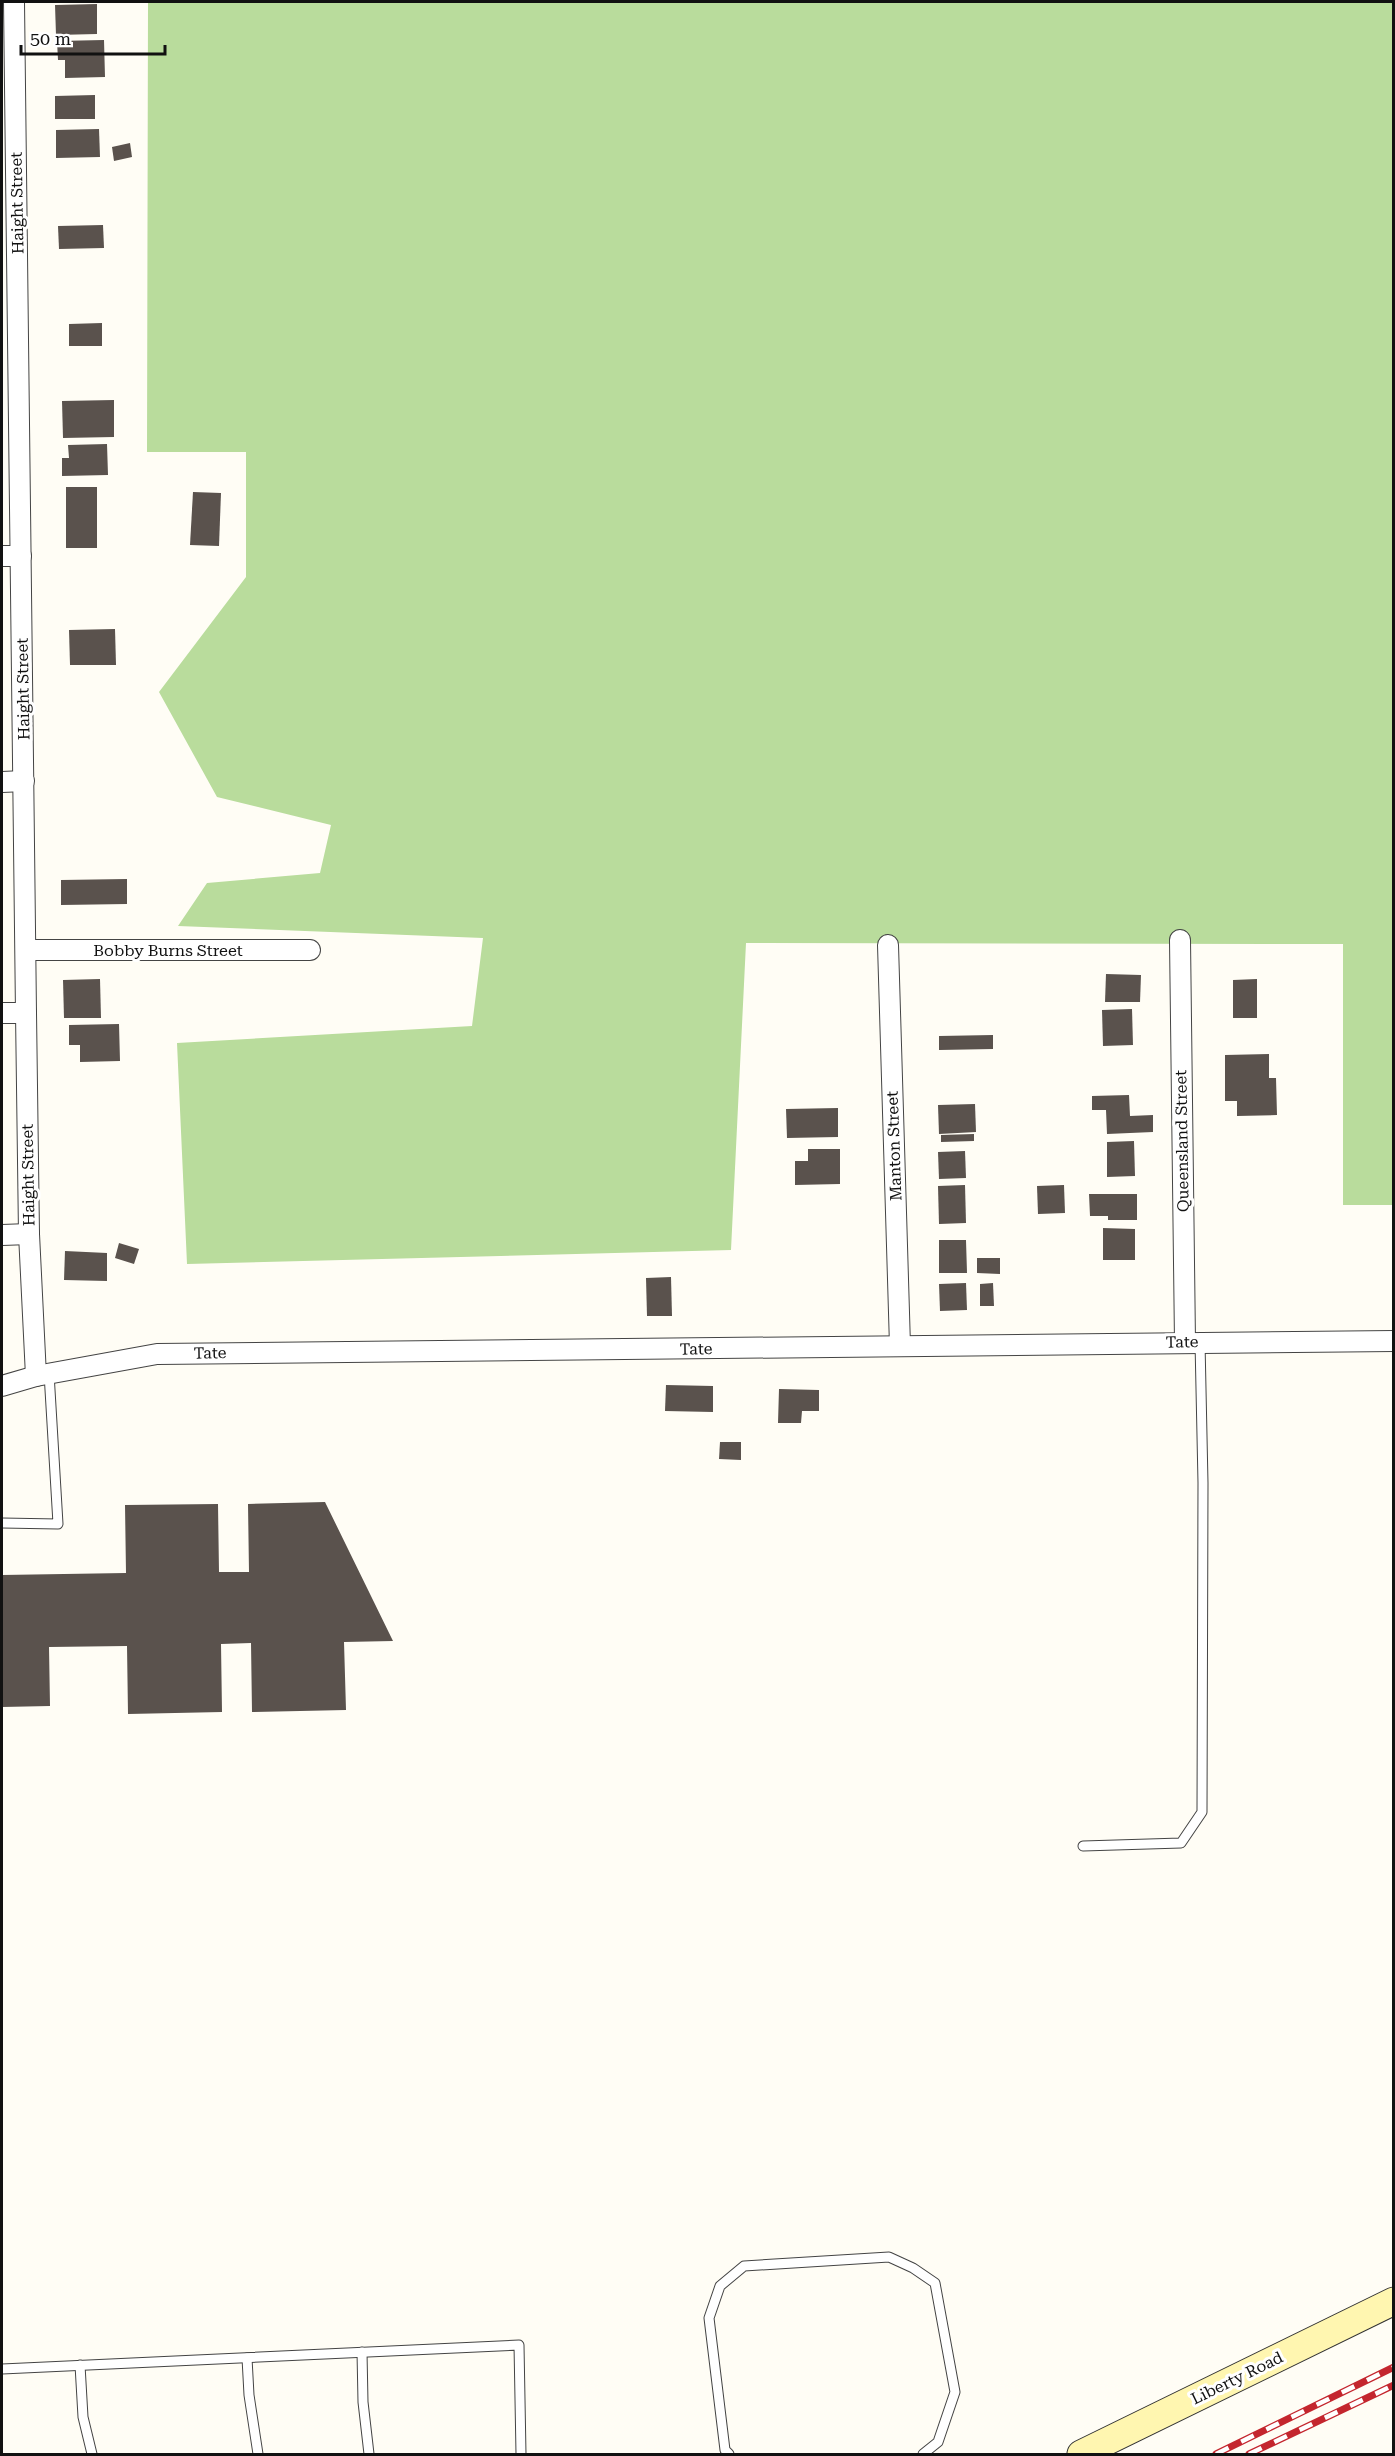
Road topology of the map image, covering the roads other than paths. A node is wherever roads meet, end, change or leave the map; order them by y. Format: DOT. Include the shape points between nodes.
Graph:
graph roads {
  1 [pos="14,2"];
  2 [pos="10,335"];
  3 [pos="2,556"];
  4 [pos="21,556"];
  5 [pos="2,782"];
  6 [pos="24,782"];
  7 [pos="1180,940"];
  8 [pos="888,945"];
  9 [pos="26,950"];
  10 [pos="310,950"];
  11 [pos="2,1013"];
  12 [pos="26,1013"];
  13 [pos="29,1234"];
  14 [pos="2,1235"];
  15 [pos="1394,1341"];
  16 [pos="1192,1342"];
  17 [pos="900,1346"];
  18 [pos="42,1374"];
  19 [pos="2,1386"];
  20 [pos="2,1523"];
  21 [pos="1083,1846"];
  22 [pos="1394,2301"];
  23 [pos="362,2352"];
  24 [pos="247,2358"];
  25 [pos="80,2366"];
  26 [pos="2,2369"];
  27 [pos="92,2454"];
  28 [pos="258,2454"];
  29 [pos="369,2454"];
  30 [pos="521,2454"];
  31 [pos="729,2454"];
  32 [pos="923,2454"];
  33 [pos="1081,2454"];
  1 -- 2 [label="street, Haight Street"];
  2 -- 4 [label="street, Haight Street"];
  3 -- 4 [label="street"];
  4 -- 6 [label="street, Haight Street"];
  5 -- 6 [label="street"];
  6 -- 9 [label="street, Haight Street"];
  7 -- 16 [label="street, Queensland Street"];
  8 -- 17 [label="street, Manton Street"];
  9 -- 10 [label="street, Bobby Burns Street"];
  9 -- 12 [label="street, Haight Street"];
  11 -- 12 [label="street"];
  12 -- 13 [label="street, Haight Street"];
  13 -- 14 [label="street"];
  13 -- 18 [label="street, Haight Street"];
  15 -- 16 [label="street, Tate"];
  16 -- 17 [label="street, Tate"];
  16 -- 21 [label="lane" via="1203,1483 1202,1812 1181,1843"];
  17 -- 18 [label="street, Tate" via="157,1354"];
  18 -- 19 [label="street, Tate"];
  18 -- 20 [label="lane" via="58,1524"];
  22 -- 33 [label="main road, Liberty Road"];
  23 -- 24 [label="lane"];
  23 -- 29 [label="lane"];
  23 -- 30 [label="lane" via="519,2345"];
  24 -- 25 [label="lane"];
  24 -- 28 [label="lane"];
  25 -- 26 [label="lane"];
  25 -- 27 [label="lane" via="83,2417"];
  31 -- 32 [label="lane" via="725,2450 710,2318 720,2286 744,2266 889,2258 935,2283 955,2392 938,2442"];
}
